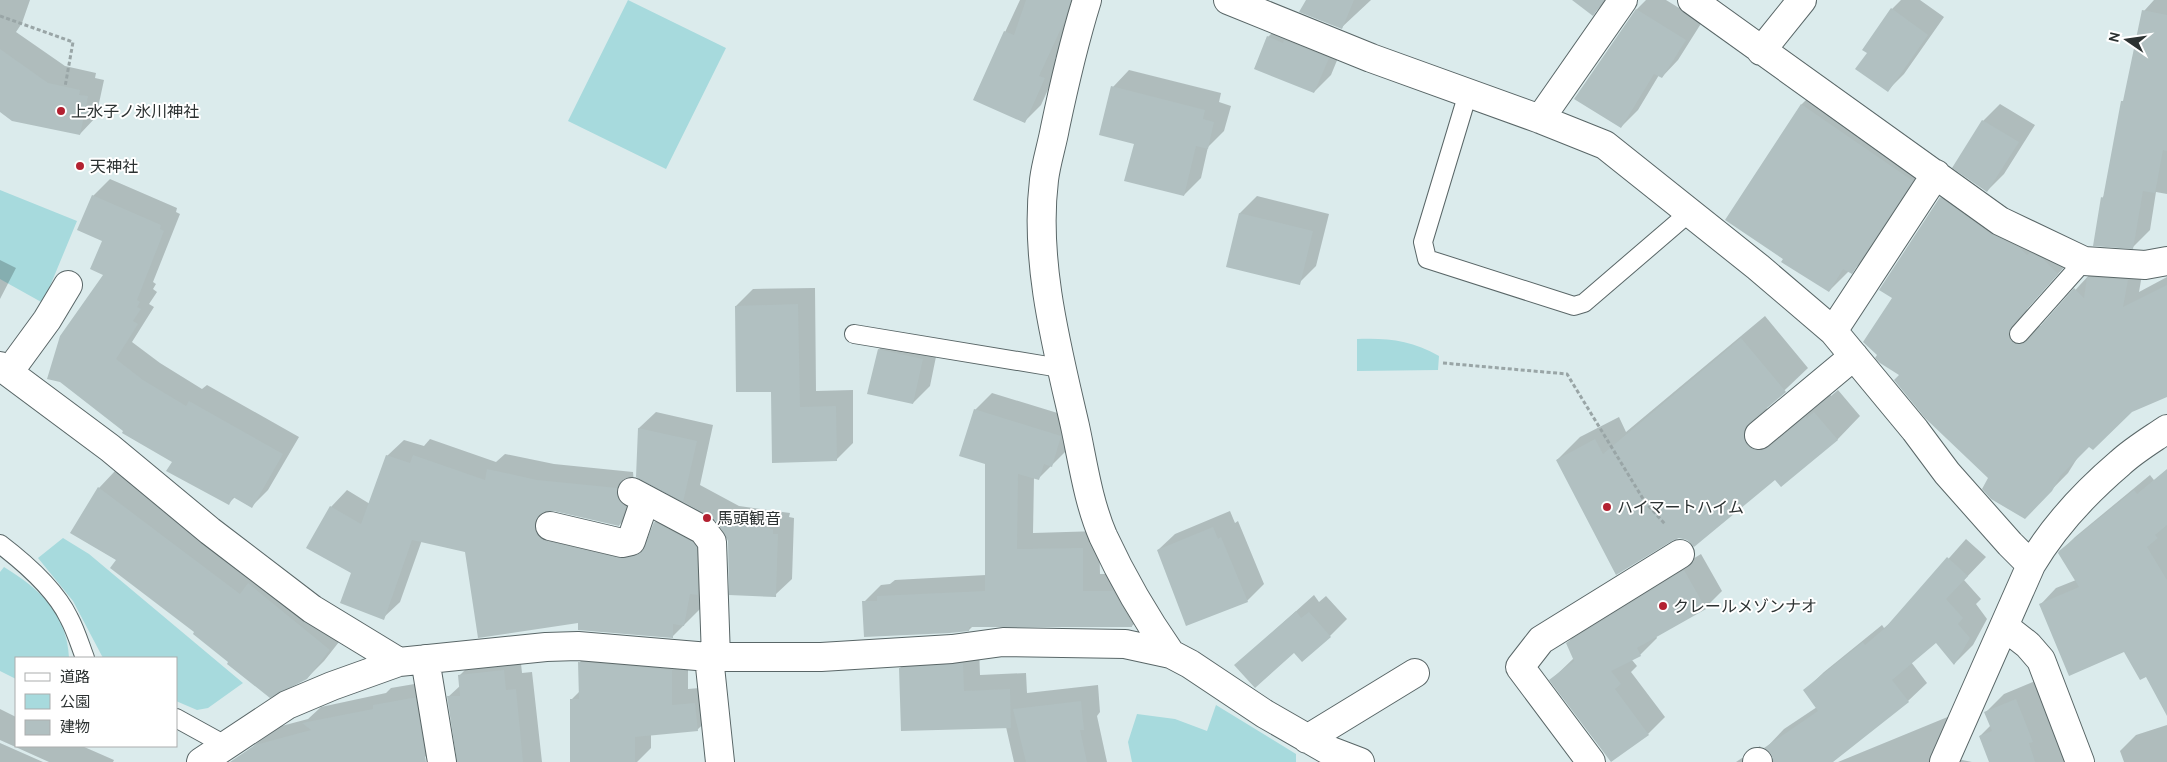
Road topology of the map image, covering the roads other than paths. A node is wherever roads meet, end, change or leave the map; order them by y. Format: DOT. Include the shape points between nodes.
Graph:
graph roads {
  1 [pos="1087,0"];
  2 [pos="1228,0"];
  3 [pos="1623,0"];
  4 [pos="1692,0"];
  5 [pos="1802,0"];
  6 [pos="1762,50"];
  7 [pos="1468,93"];
  8 [pos="1540,119"];
  9 [pos="1936,174"];
  10 [pos="1690,212"];
  11 [pos="2084,261"];
  12 [pos="2167,261"];
  13 [pos="68,285"];
  14 [pos="1833,331"];
  15 [pos="854,334"];
  16 [pos="2019,334"];
  17 [pos="1854,356"];
  18 [pos="1060,368"];
  19 [pos="5,369"];
  20 [pos="2167,429"];
  21 [pos="1759,436"];
  22 [pos="550,526"];
  23 [pos="0,544"];
  24 [pos="1680,554"];
  25 [pos="2031,565"];
  26 [pos="2005,627"];
  27 [pos="1171,654"];
  28 [pos="85,657"];
  29 [pos="712,658"];
  30 [pos="425,659"];
  31 [pos="399,662"];
  32 [pos="1415,673"];
  33 [pos="178,719"];
  34 [pos="225,745"];
  35 [pos="1317,750"];
  36 [pos="201,762"];
  37 [pos="442,762"];
  38 [pos="720,762"];
  39 [pos="1360,762"];
  40 [pos="1592,762"];
  41 [pos="1944,762"];
  42 [pos="2080,762"];
  1 -- 18 [label="street" via="1071,54 1044,180 1044,256"];
  2 -- 7 [label="street"];
  3 -- 8 [label="street"];
  4 -- 6 [label="street"];
  5 -- 6 [label="street"];
  6 -- 9 [label="street"];
  7 -- 8 [label="street"];
  7 -- 10 [label="lane" via="1423,242 1427,259 1574,306 1584,302"];
  8 -- 10 [label="street" via="1604,145"];
  9 -- 11 [label="street" via="2000,221"];
  9 -- 14 [label="street"];
  10 -- 14 [label="street"];
  11 -- 12 [label="street" via="2146,265"];
  11 -- 16 [label="lane"];
  13 -- 19 [label="street" via="47,320"];
  14 -- 17 [label="street"];
  15 -- 18 [label="lane"];
  17 -- 21 [label="street"];
  17 -- 25 [label="street" via="1947,473"];
  18 -- 27 [label="street" via="1088,492 1103,534 1122,575"];
  19 -- 31 [label="street" via="312,609"];
  20 -- 25 [label="street" via="2121,462 2085,496 2046,541"];
  22 -- 29 [label="street" via="622,543 630,541 638,496 703,530 712,542"];
  23 -- 28 [label="lane" via="45,584 69,617"];
  24 -- 40 [label="street" via="1541,640 1520,667"];
  25 -- 26 [label="street"];
  26 -- 41 [label="street"];
  26 -- 42 [label="street" via="2041,660"];
  27 -- 29 [label="street" via="1125,644 1003,642 952,649 821,657"];
  27 -- 35 [label="street"];
  29 -- 30 [label="street" via="578,646"];
  29 -- 38 [label="street"];
  30 -- 31 [label="street"];
  30 -- 37 [label="street"];
  31 -- 34 [label="street" via="287,705"];
  32 -- 35 [label="street"];
  33 -- 34 [label="lane"];
  34 -- 36 [label="street"];
  35 -- 39 [label="street"];
}
